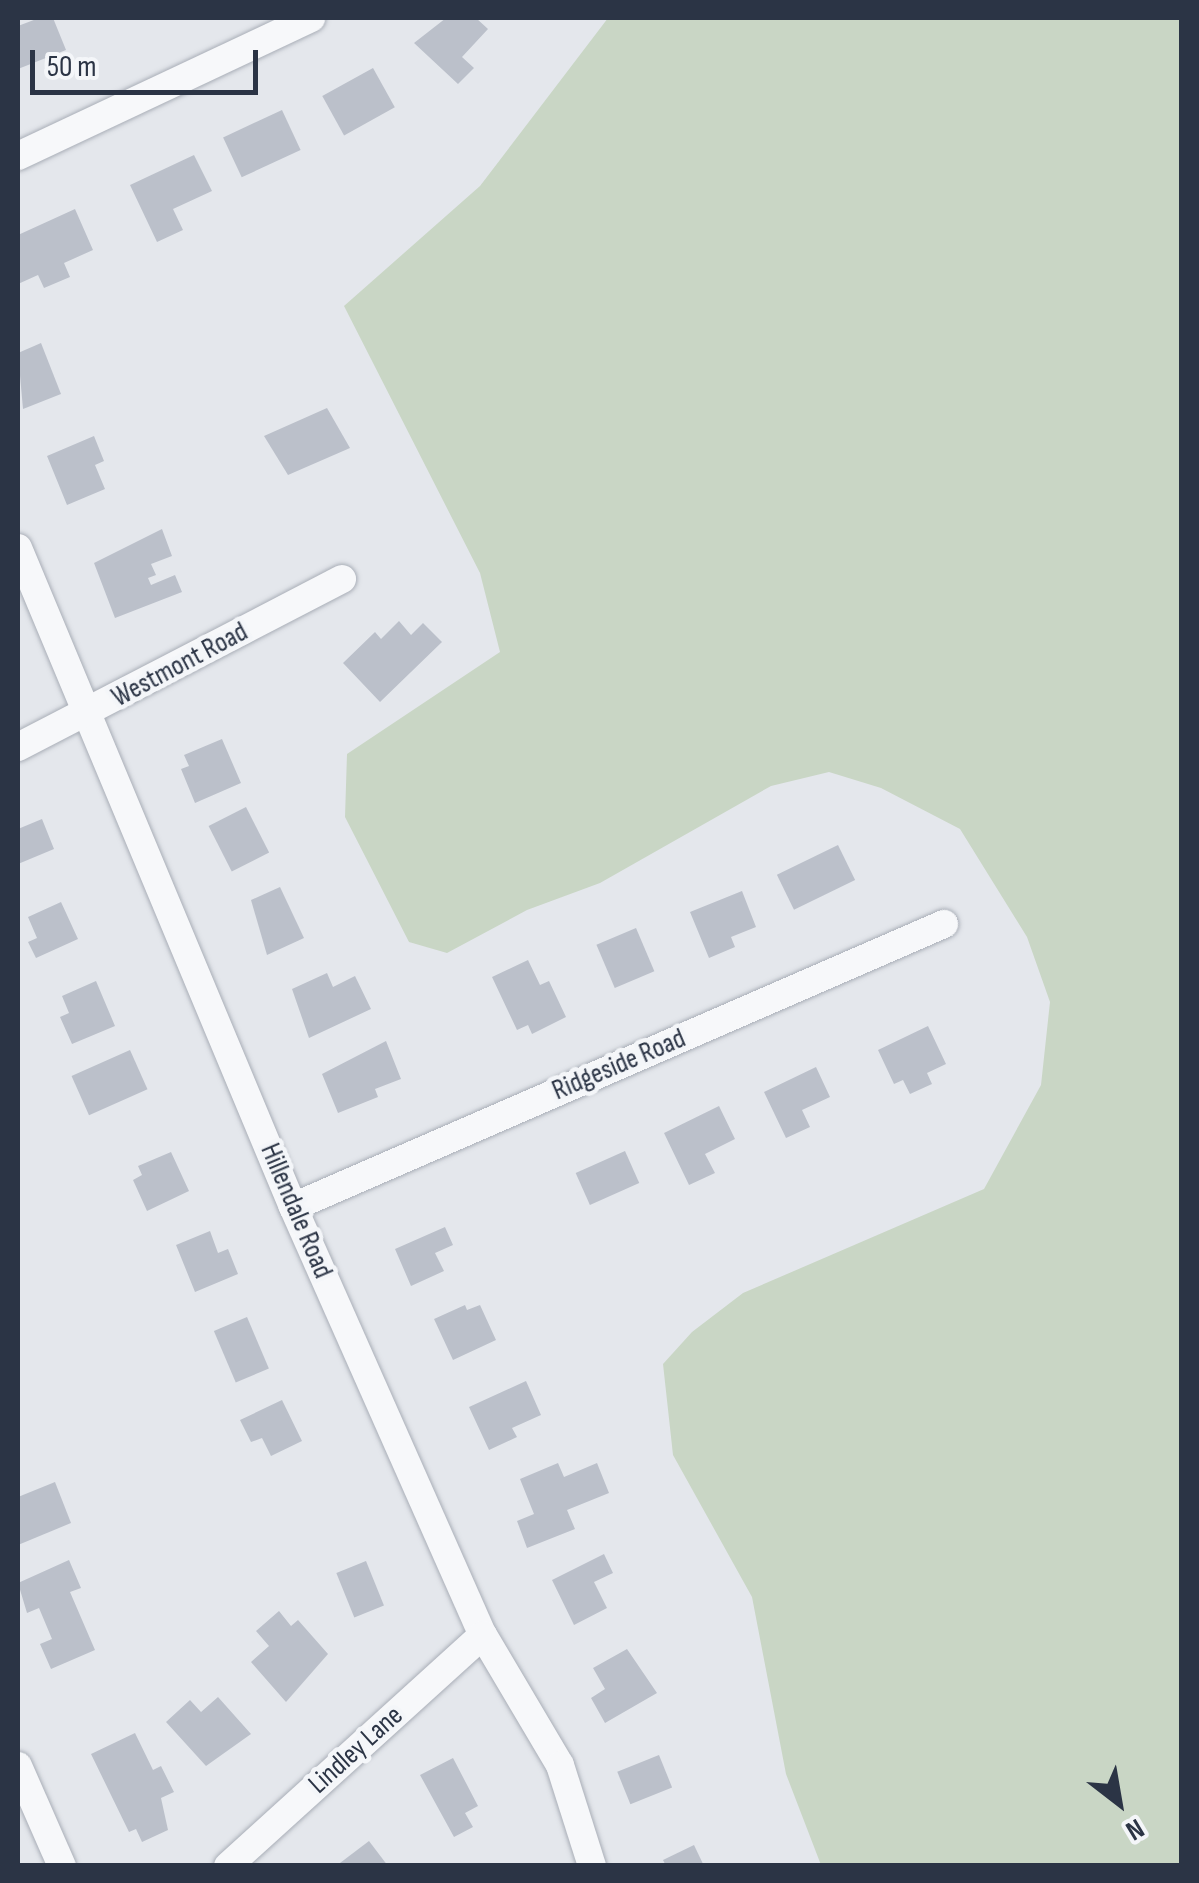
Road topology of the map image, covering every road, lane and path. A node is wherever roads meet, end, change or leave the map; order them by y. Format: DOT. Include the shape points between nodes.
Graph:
graph roads {
  1 [pos="311,18"];
  2 [pos="18,156"];
  3 [pos="18,548"];
  4 [pos="342,579"];
  5 [pos="91,712"];
  6 [pos="18,747"];
  7 [pos="944,924"];
  8 [pos="293,1207"];
  9 [pos="484,1635"];
  10 [pos="18,1766"];
  11 [pos="62,1866"];
  12 [pos="228,1866"];
  13 [pos="592,1866"];
  1 -- 2 [label="street"];
  3 -- 5 [label="street, Hillendale Road"];
  4 -- 5 [label="street, Westmont Road"];
  5 -- 6 [label="street, Westmont Road"];
  5 -- 8 [label="street, Hillendale Road"];
  7 -- 8 [label="street, Ridgeside Road"];
  8 -- 9 [label="street, Hillendale Road"];
  9 -- 12 [label="street, Lindley Lane"];
  9 -- 13 [label="street, Hillendale Road" via="560,1765"];
  10 -- 11 [label="street"];
}
